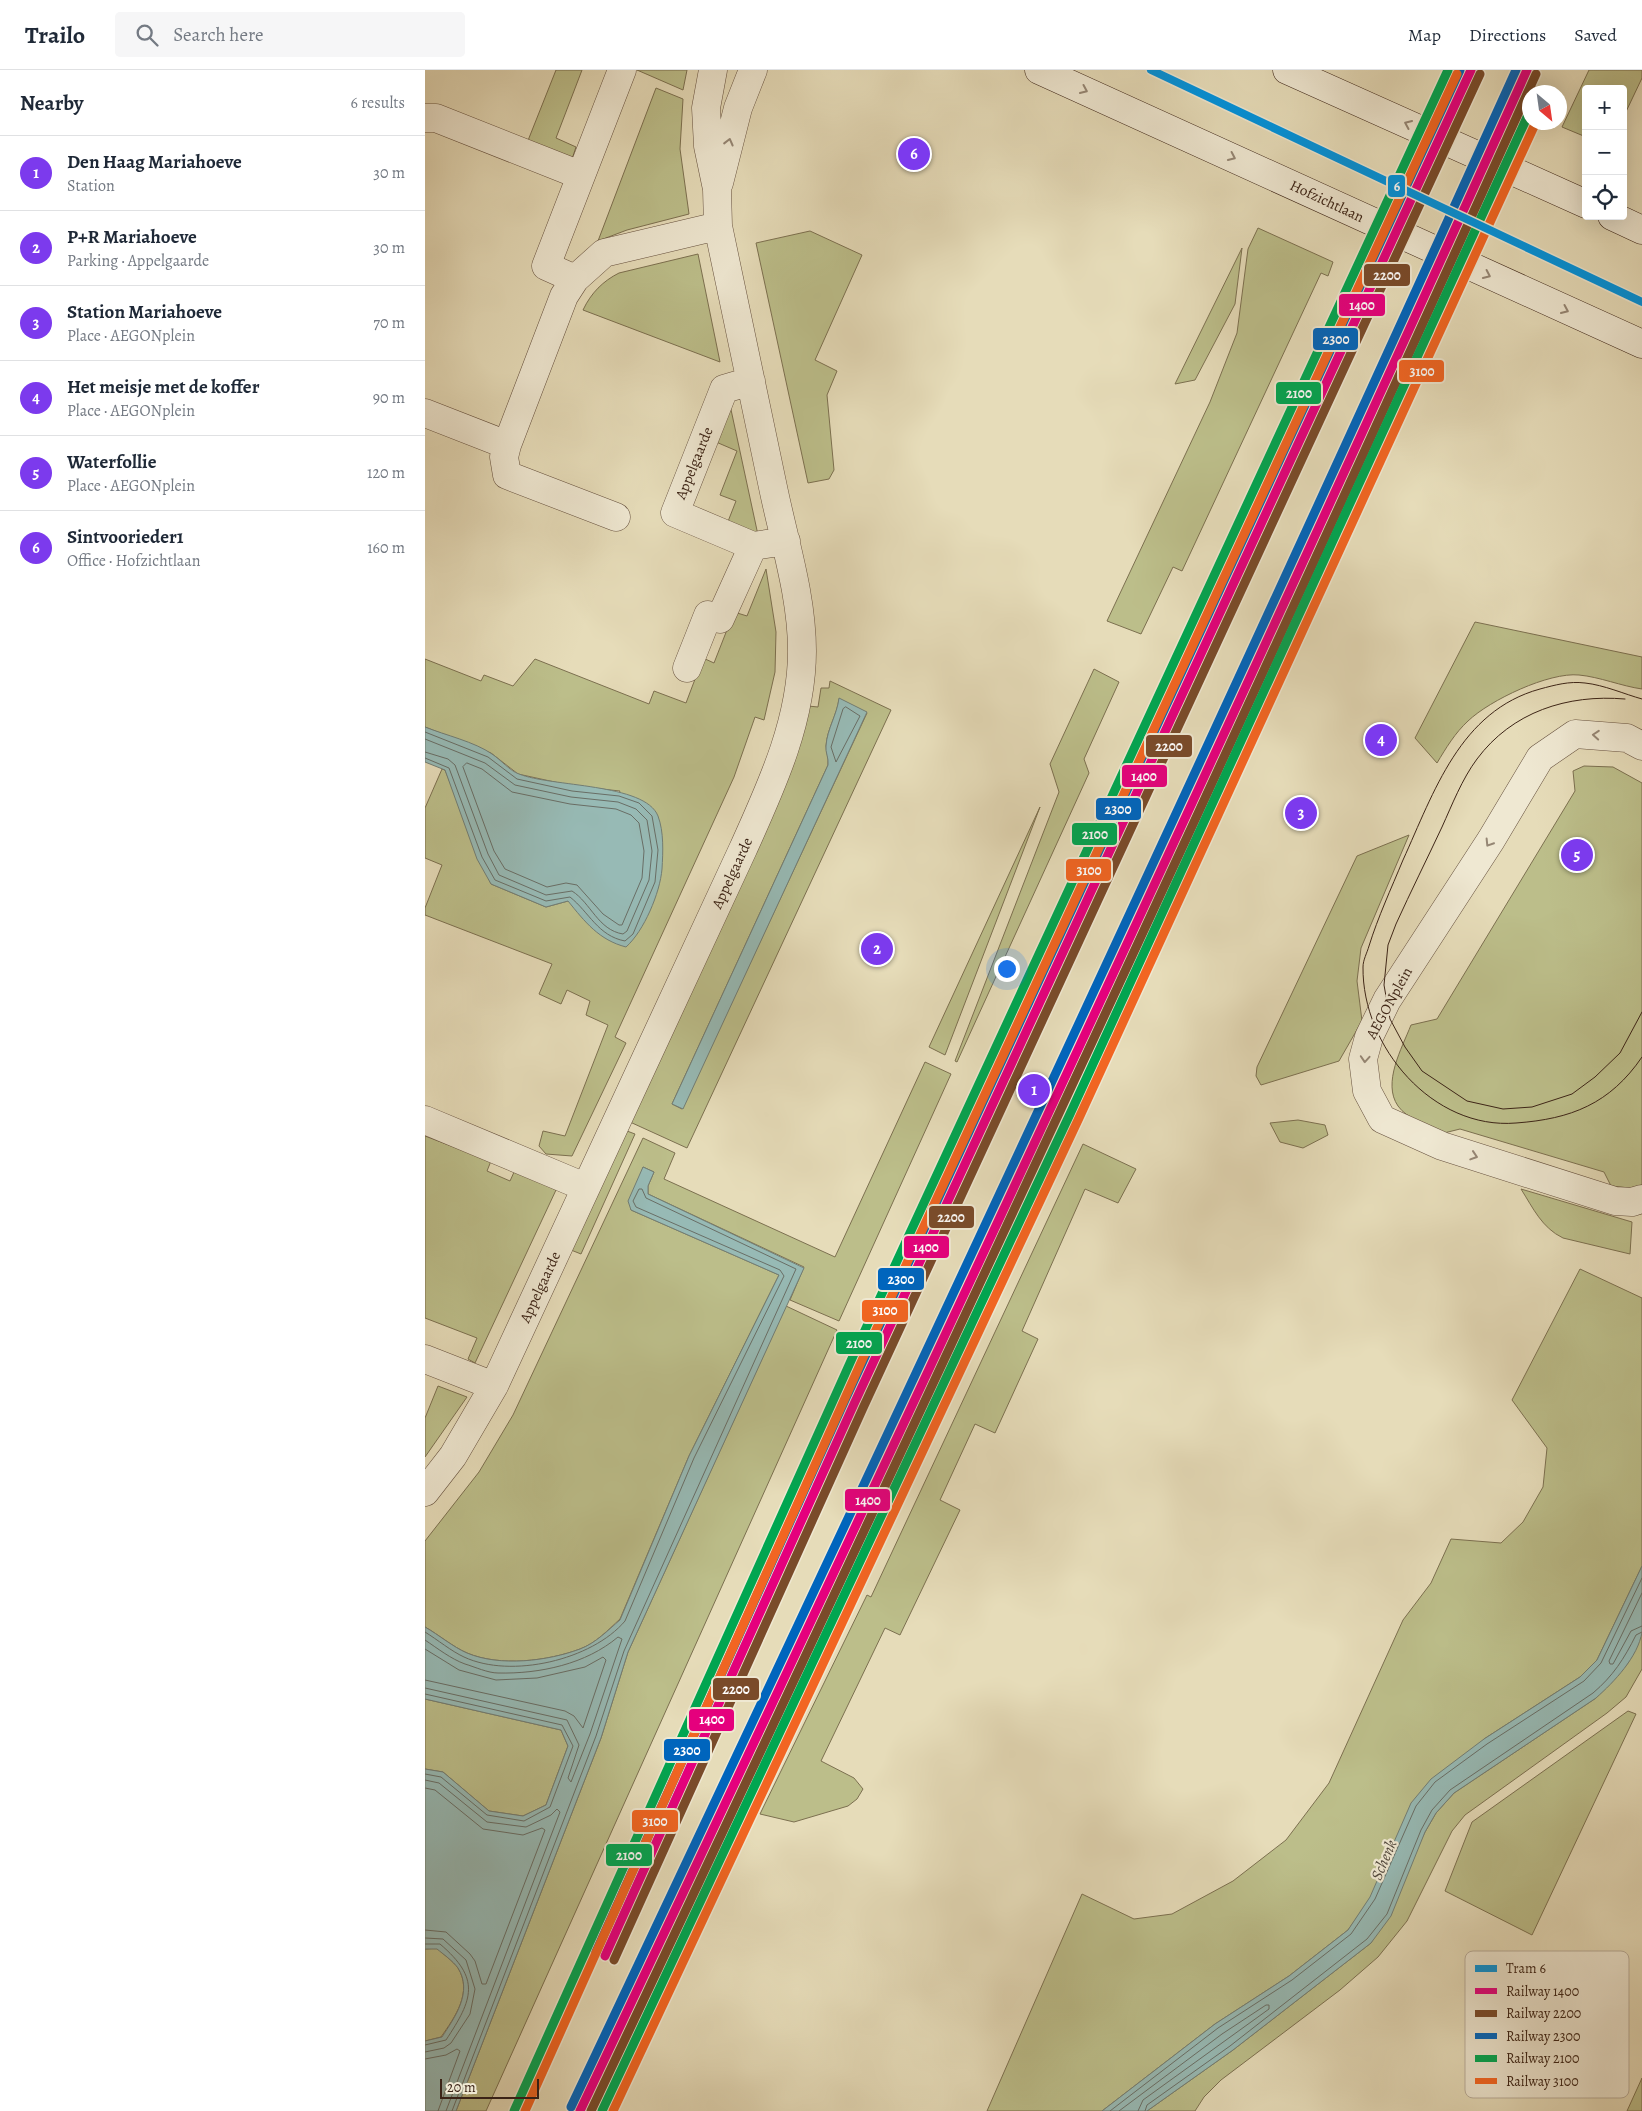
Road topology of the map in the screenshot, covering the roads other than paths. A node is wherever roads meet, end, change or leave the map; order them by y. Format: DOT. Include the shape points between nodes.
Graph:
graph roads {
  1 [pos="622,70"];
  2 [pos="713,70"];
  3 [pos="753,70"];
  4 [pos="1039,70"];
  5 [pos="1287,70"];
  6 [pos="425,118"];
  7 [pos="580,176"];
  8 [pos="717,189"];
  9 [pos="1582,202"];
  10 [pos="1621,220"];
  11 [pos="718,226"];
  12 [pos="1642,230"];
  13 [pos="575,279"];
  14 [pos="1642,344"];
  15 [pos="751,382"];
  16 [pos="425,413"];
  17 [pos="507,444"];
  18 [pos="616,517"];
  19 [pos="786,541"];
  20 [pos="753,546"];
  21 [pos="687,668"];
  22 [pos="1642,746"];
  23 [pos="425,1120"];
  24 [pos="585,1187"];
  25 [pos="1642,1199"];
  26 [pos="425,1359"];
  27 [pos="494,1386"];
  28 [pos="425,1492"];
  1 -- 7 [label="street"];
  2 -- 8 [label="street, Appelgaarde" via="706,108 708,146"];
  8 -- 3 [label="street, Appelgaarde, one-way" via="738,108"];
  4 -- 14 [label="street, Hofzichtlaan, one-way"];
  9 -- 5 [label="street, one-way"];
  6 -- 7 [label="street" via="436,118"];
  7 -- 13 [label="street" via="546,266"];
  8 -- 11 [label="street, Appelgaarde"];
  10 -- 12 [label="street"];
  11 -- 13 [label="street" via="604,253"];
  11 -- 15 [label="street, Appelgaarde"];
  13 -- 17 [label="street" via="564,296"];
  15 -- 19 [label="street, Appelgaarde"];
  15 -- 20 [label="street, Appelgaarde" via="724,388 675,513"];
  16 -- 17 [label="street"];
  17 -- 18 [label="street" via="504,457 507,475"];
  19 -- 20 [label="street"];
  19 -- 24 [label="street, Appelgaarde" via="799,610 802,652 794,715 773,781"];
  20 -- 21 [label="street" via="720,619 708,615"];
  22 -- 25 [label="street, AEGONplein, one-way" via="1627,738 1575,734 1540,758 1387,1000 1369,1036 1363,1059 1367,1091 1382,1119 1442,1146 1615,1201"];
  23 -- 24 [label="street"];
  24 -- 27 [label="street, Appelgaarde"];
  26 -- 27 [label="street"];
  27 -- 28 [label="street, Appelgaarde" via="453,1456"];
}
